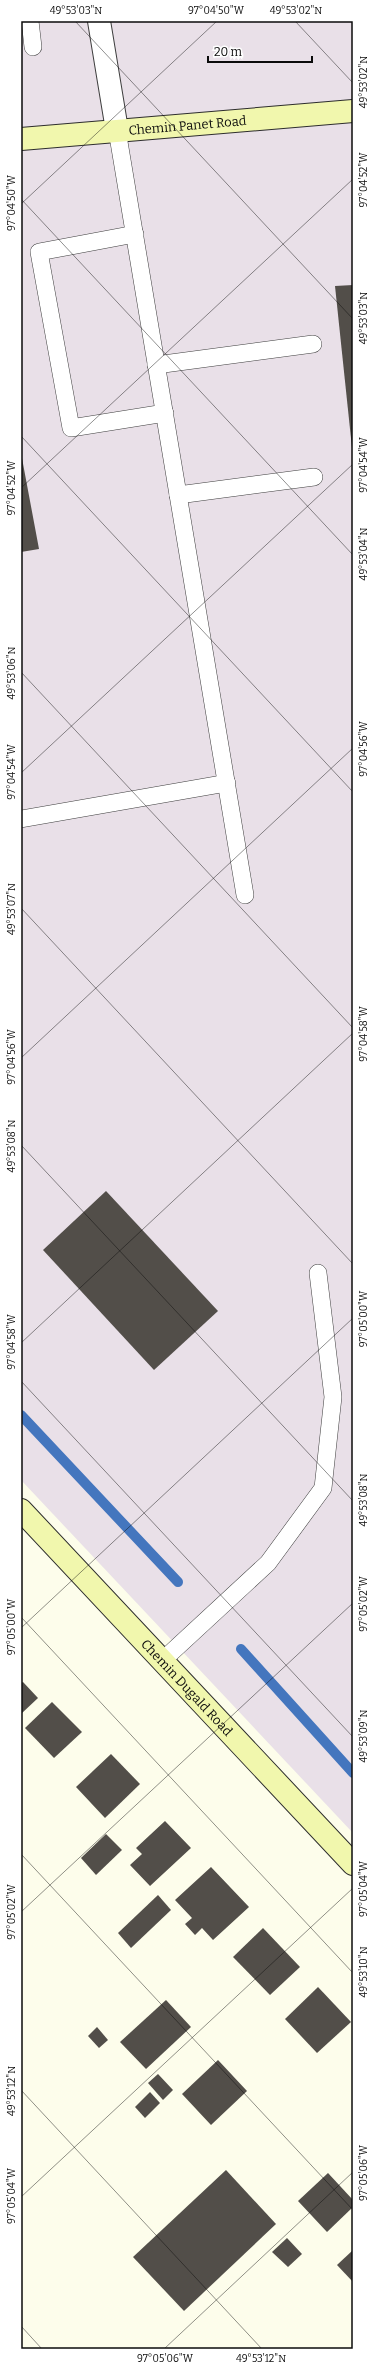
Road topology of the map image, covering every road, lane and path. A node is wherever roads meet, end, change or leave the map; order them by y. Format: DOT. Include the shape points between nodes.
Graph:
graph roads {
  1 [pos="30,21"];
  2 [pos="99,21"];
  3 [pos="33,47"];
  4 [pos="353,111"];
  5 [pos="117,130"];
  6 [pos="21,139"];
  7 [pos="135,234"];
  8 [pos="313,344"];
  9 [pos="156,365"];
  10 [pos="164,412"];
  11 [pos="314,477"];
  12 [pos="178,495"];
  13 [pos="226,783"];
  14 [pos="21,820"];
  15 [pos="245,895"];
  16 [pos="318,1274"];
  17 [pos="21,1510"];
  18 [pos="162,1661"];
  19 [pos="353,1864"];
  1 -- 3 [label="lane"];
  2 -- 5 [label="street"];
  4 -- 5 [label="street, Chemin Panet Road"];
  5 -- 6 [label="street, Chemin Panet Road"];
  5 -- 7 [label="lane"];
  7 -- 9 [label="lane"];
  7 -- 10 [label="lane" via="39,252 71,428"];
  8 -- 9 [label="lane"];
  9 -- 10 [label="lane"];
  10 -- 12 [label="lane"];
  11 -- 12 [label="lane"];
  12 -- 13 [label="lane"];
  13 -- 14 [label="lane"];
  13 -- 15 [label="lane"];
  16 -- 18 [label="lane" via="333,1397 323,1488 268,1563"];
  17 -- 18 [label="street, Chemin Dugald Road"];
  18 -- 19 [label="street, Chemin Dugald Road"];
}
